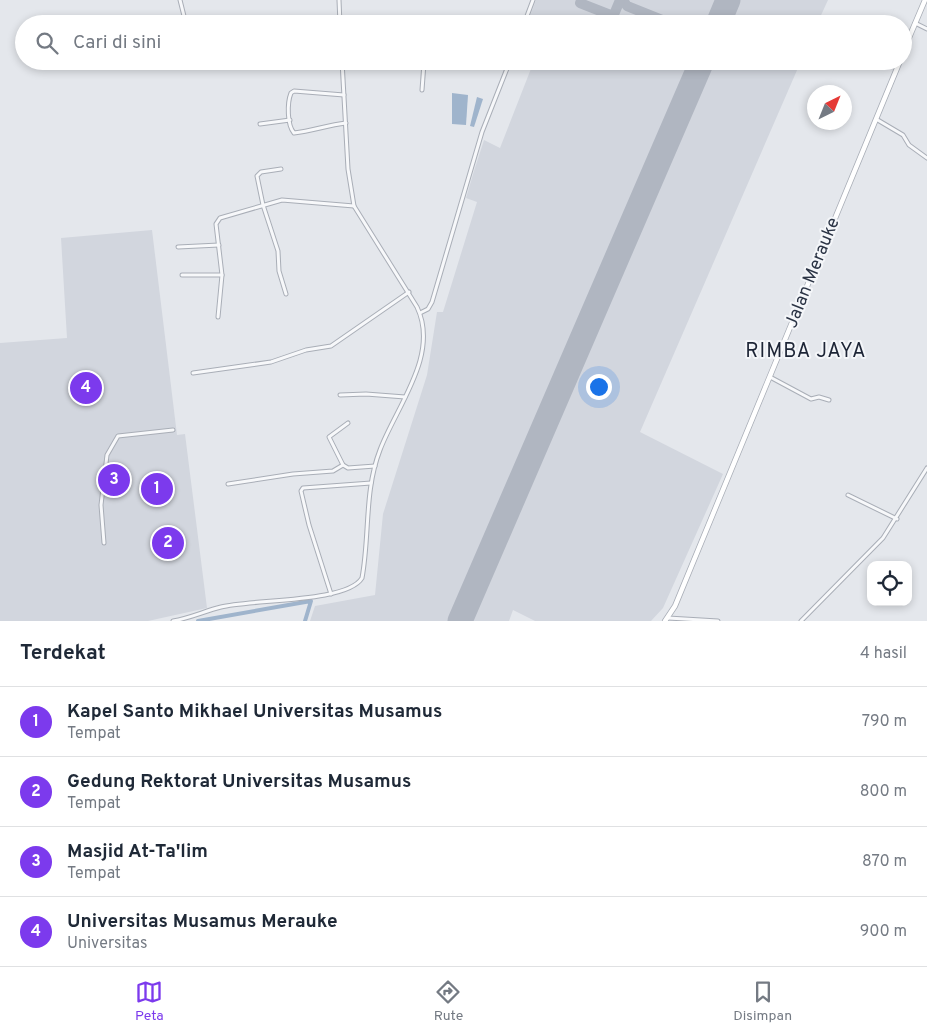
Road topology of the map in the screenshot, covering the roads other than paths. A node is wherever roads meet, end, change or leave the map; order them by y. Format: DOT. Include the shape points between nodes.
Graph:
graph roads {
  1 [pos="180,0"];
  2 [pos="339,0"];
  3 [pos="533,0"];
  4 [pos="925,0"];
  5 [pos="184,15"];
  6 [pos="340,15"];
  7 [pos="527,15"];
  8 [pos="915,23"];
  9 [pos="927,29"];
  10 [pos="912,30"];
  11 [pos="343,70"];
  12 [pos="423,70"];
  13 [pos="506,70"];
  14 [pos="896,70"];
  15 [pos="422,90"];
  16 [pos="344,95"];
  17 [pos="876,119"];
  18 [pos="290,120"];
  19 [pos="346,123"];
  20 [pos="260,124"];
  21 [pos="927,158"];
  22 [pos="280,169"];
  23 [pos="263,205"];
  24 [pos="354,206"];
  25 [pos="219,245"];
  26 [pos="178,247"];
  27 [pos="182,275"];
  28 [pos="222,275"];
  29 [pos="409,292"];
  30 [pos="286,294"];
  31 [pos="420,313"];
  32 [pos="218,318"];
  33 [pos="193,373"];
  34 [pos="770,377"];
  35 [pos="340,395"];
  36 [pos="405,396"];
  37 [pos="829,400"];
  38 [pos="348,422"];
  39 [pos="173,430"];
  40 [pos="343,465"];
  41 [pos="375,466"];
  42 [pos="927,468"];
  43 [pos="371,483"];
  44 [pos="228,484"];
  45 [pos="848,495"];
  46 [pos="896,519"];
  47 [pos="104,543"];
  48 [pos="331,594"];
  49 [pos="667,620"];
  50 [pos="173,621"];
  51 [pos="718,621"];
  52 [pos="800,621"];
  1 -- 5 [label="street"];
  2 -- 6 [label="street"];
  3 -- 7 [label="street"];
  4 -- 8 [label="street"];
  8 -- 9 [label="street"];
  8 -- 10 [label="street"];
  11 -- 16 [label="street"];
  12 -- 15 [label="street"];
  13 -- 31 [label="street" via="482,132 432,302"];
  14 -- 17 [label="street, Jalan Merauke"];
  16 -- 18 [label="street" via="294,90 289,100"];
  16 -- 19 [label="street"];
  17 -- 21 [label="street" via="903,135 909,145"];
  17 -- 34 [label="street, Jalan Merauke"];
  18 -- 19 [label="street" via="294,133"];
  18 -- 20 [label="street"];
  19 -- 24 [label="street"];
  22 -- 23 [label="street" via="258,174"];
  23 -- 24 [label="street" via="288,200"];
  23 -- 25 [label="street" via="218,219"];
  23 -- 30 [label="street" via="278,251 278,271"];
  24 -- 29 [label="street"];
  25 -- 26 [label="street"];
  25 -- 28 [label="street"];
  27 -- 28 [label="street"];
  28 -- 32 [label="street"];
  29 -- 31 [label="street"];
  29 -- 33 [label="street" via="332,346 306,350 265,363"];
  31 -- 36 [label="street" via="420,356"];
  34 -- 37 [label="street" via="811,399"];
  34 -- 49 [label="street, Jalan Merauke"];
  35 -- 36 [label="street"];
  36 -- 41 [label="street"];
  38 -- 40 [label="street" via="329,437"];
  39 -- 47 [label="street" via="118,436 106,455 101,506"];
  40 -- 41 [label="street" via="348,468"];
  40 -- 44 [label="street" via="333,471"];
  41 -- 43 [label="street"];
  42 -- 46 [label="street"];
  43 -- 48 [label="street" via="362,578 350,588"];
  43 -- 48 [label="street" via="302,490 309,525"];
  45 -- 46 [label="street"];
  46 -- 52 [label="street" via="865,559"];
  48 -- 50 [label="street" via="222,607"];
  49 -- 51 [label="street"];
}
